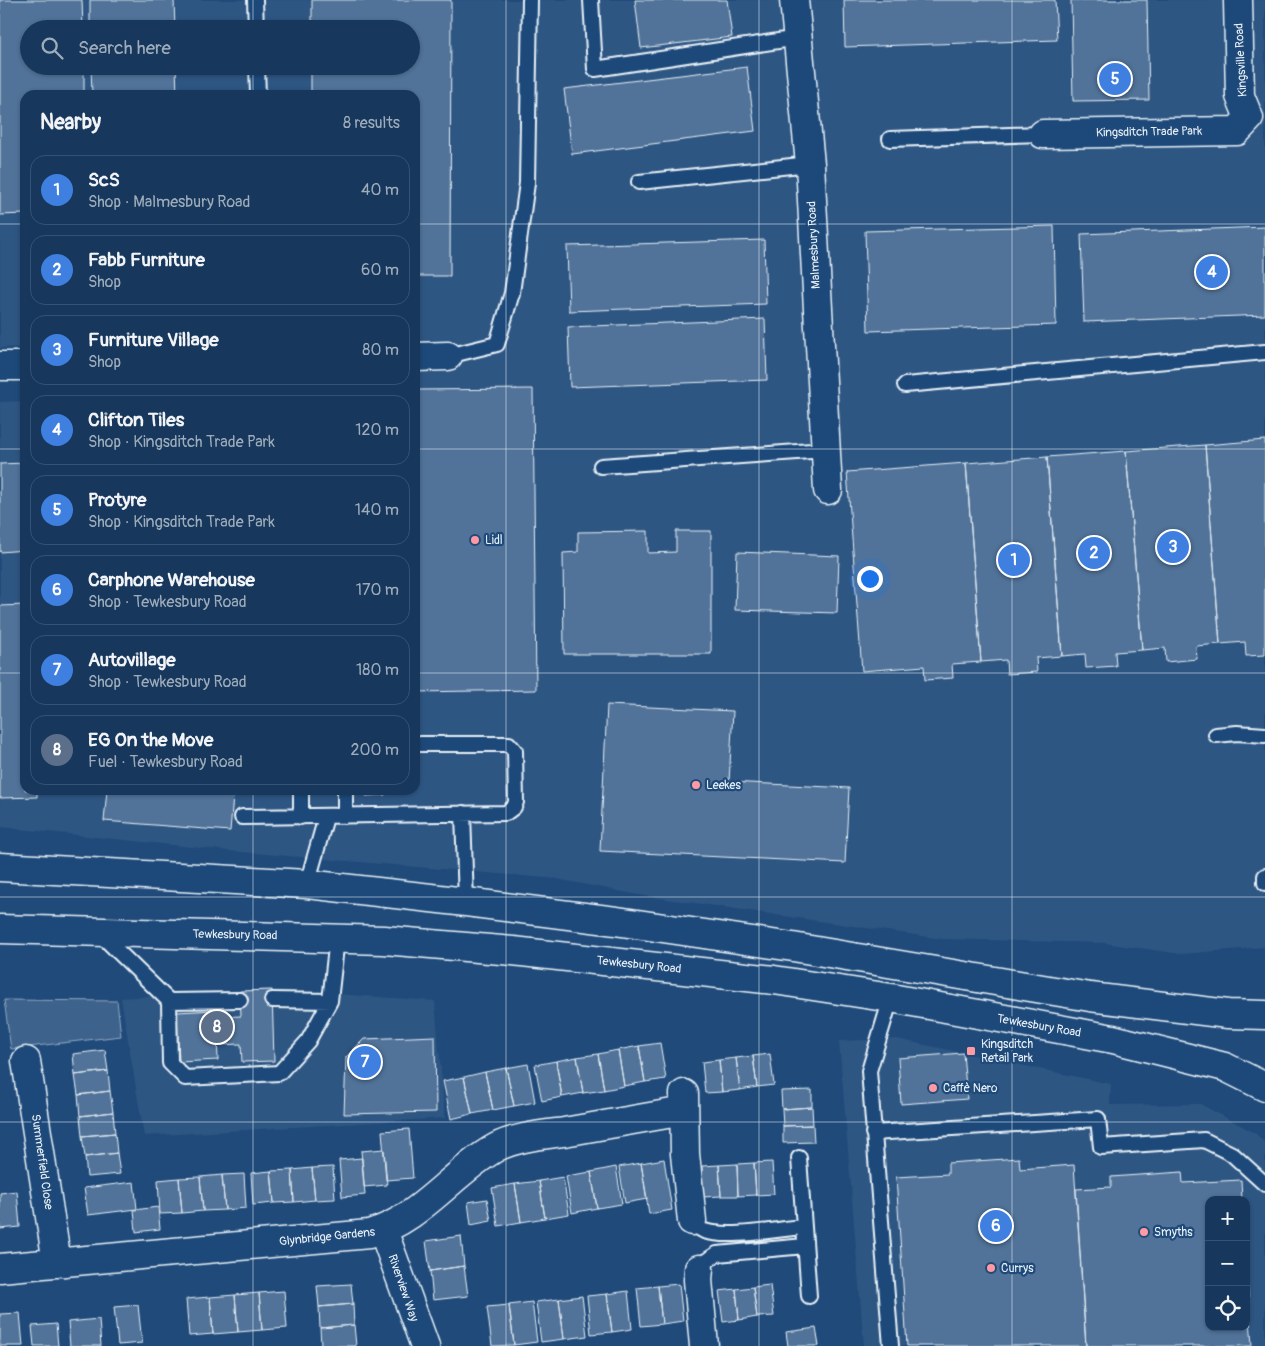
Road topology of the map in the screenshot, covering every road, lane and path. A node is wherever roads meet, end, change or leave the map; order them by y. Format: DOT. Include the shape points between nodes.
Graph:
graph roads {
  1 [pos="255,0"];
  2 [pos="530,0"];
  3 [pos="591,0"];
  4 [pos="794,0"];
  5 [pos="1238,0"];
  6 [pos="256,20"];
  7 [pos="798,38"];
  8 [pos="257,75"];
  9 [pos="258,90"];
  10 [pos="1257,123"];
  11 [pos="1043,134"];
  12 [pos="890,139"];
  13 [pos="810,164"];
  14 [pos="640,182"];
  15 [pos="1265,352"];
  16 [pos="448,356"];
  17 [pos="420,357"];
  18 [pos="0,366"];
  19 [pos="20,366"];
  20 [pos="904,385"];
  21 [pos="824,450"];
  22 [pos="601,466"];
  23 [pos="828,490"];
  24 [pos="1216,735"];
  25 [pos="1265,735"];
  26 [pos="420,744"];
  27 [pos="301,795"];
  28 [pos="345,795"];
  29 [pos="463,814"];
  30 [pos="301,816"];
  31 [pos="326,816"];
  32 [pos="345,816"];
  33 [pos="242,817"];
  34 [pos="0,867"];
  35 [pos="1265,876"];
  36 [pos="1265,883"];
  37 [pos="307,884"];
  38 [pos="466,902"];
  39 [pos="0,929"];
  40 [pos="98,931"];
  41 [pos="337,938"];
  42 [pos="891,998"];
  43 [pos="240,1000"];
  44 [pos="272,1000"];
  45 [pos="169,1001"];
  46 [pos="330,1001"];
  47 [pos="1265,1014"];
  48 [pos="26,1061"];
  49 [pos="1265,1087"];
  50 [pos="873,1133"];
  51 [pos="799,1158"];
  52 [pos="1265,1184"];
  53 [pos="692,1221"];
  54 [pos="804,1227"];
  55 [pos="383,1230"];
  56 [pos="805,1246"];
  57 [pos="57,1263"];
  58 [pos="0,1268"];
  59 [pos="699,1270"];
  60 [pos="809,1296"];
  61 [pos="425,1346"];
  62 [pos="704,1346"];
  63 [pos="891,1346"];
  1 -- 6 [label="lane"];
  2 -- 16 [label="lane" via="527,183 512,293 497,344"];
  3 -- 7 [label="lane" via="595,68"];
  4 -- 7 [label="main road, Malmesbury Road"];
  5 -- 10 [label="main road, Kingsville Road" via="1240,96"];
  7 -- 13 [label="main road, Malmesbury Road"];
  8 -- 9 [label="lane"];
  10 -- 11 [label="main road, Kingsditch Trade Park" via="1237,131"];
  11 -- 12 [label="lane"];
  13 -- 14 [label="lane"];
  13 -- 21 [label="main road, Malmesbury Road"];
  15 -- 20 [label="lane"];
  16 -- 17 [label="main road"];
  18 -- 19 [label="main road"];
  21 -- 22 [label="lane"];
  21 -- 23 [label="main road, Malmesbury Road"];
  24 -- 25 [label="lane"];
  26 -- 29 [label="lane" via="505,743 514,748 514,807 506,813"];
  27 -- 30 [label="lane"];
  28 -- 32 [label="lane"];
  29 -- 32 [label="lane"];
  29 -- 38 [label="lane"];
  30 -- 31 [label="lane"];
  30 -- 33 [label="lane"];
  31 -- 32 [label="lane"];
  31 -- 37 [label="lane"];
  34 -- 37 [label="main road"];
  35 -- 36 [label="lane"];
  37 -- 38 [label="main road"];
  38 -- 47 [label="main road" via="793,947 1090,997 1228,1014"];
  39 -- 40 [label="main road, Tewkesbury Road"];
  40 -- 41 [label="main road, Tewkesbury Road"];
  40 -- 45 [label="lane"];
  41 -- 42 [label="main road, Tewkesbury Road" via="513,951 774,980"];
  41 -- 46 [label="lane"];
  42 -- 49 [label="main road, Tewkesbury Road" via="1113,1039 1226,1067"];
  42 -- 50 [label="lane" via="869,1071"];
  43 -- 45 [label="lane"];
  44 -- 46 [label="lane"];
  45 -- 46 [label="lane" via="170,1063 184,1078 279,1073 308,1041"];
  48 -- 57 [label="main road, Summerfield Close"];
  50 -- 52 [label="lane" via="1098,1119 1101,1147 1204,1140 1232,1154"];
  50 -- 63 [label="lane"];
  51 -- 54 [label="lane"];
  53 -- 54 [label="lane" via="701,1230 731,1233"];
  53 -- 55 [label="main road, Glynbridge Gardens" via="684,1102 500,1146 407,1218"];
  54 -- 56 [label="lane"];
  55 -- 57 [label="main road, Glynbridge Gardens"];
  55 -- 61 [label="main road, Riverview Way"];
  56 -- 59 [label="lane" via="717,1254"];
  56 -- 60 [label="lane"];
  57 -- 58 [label="main road, Glynbridge Gardens"];
  59 -- 62 [label="main road"];
}
